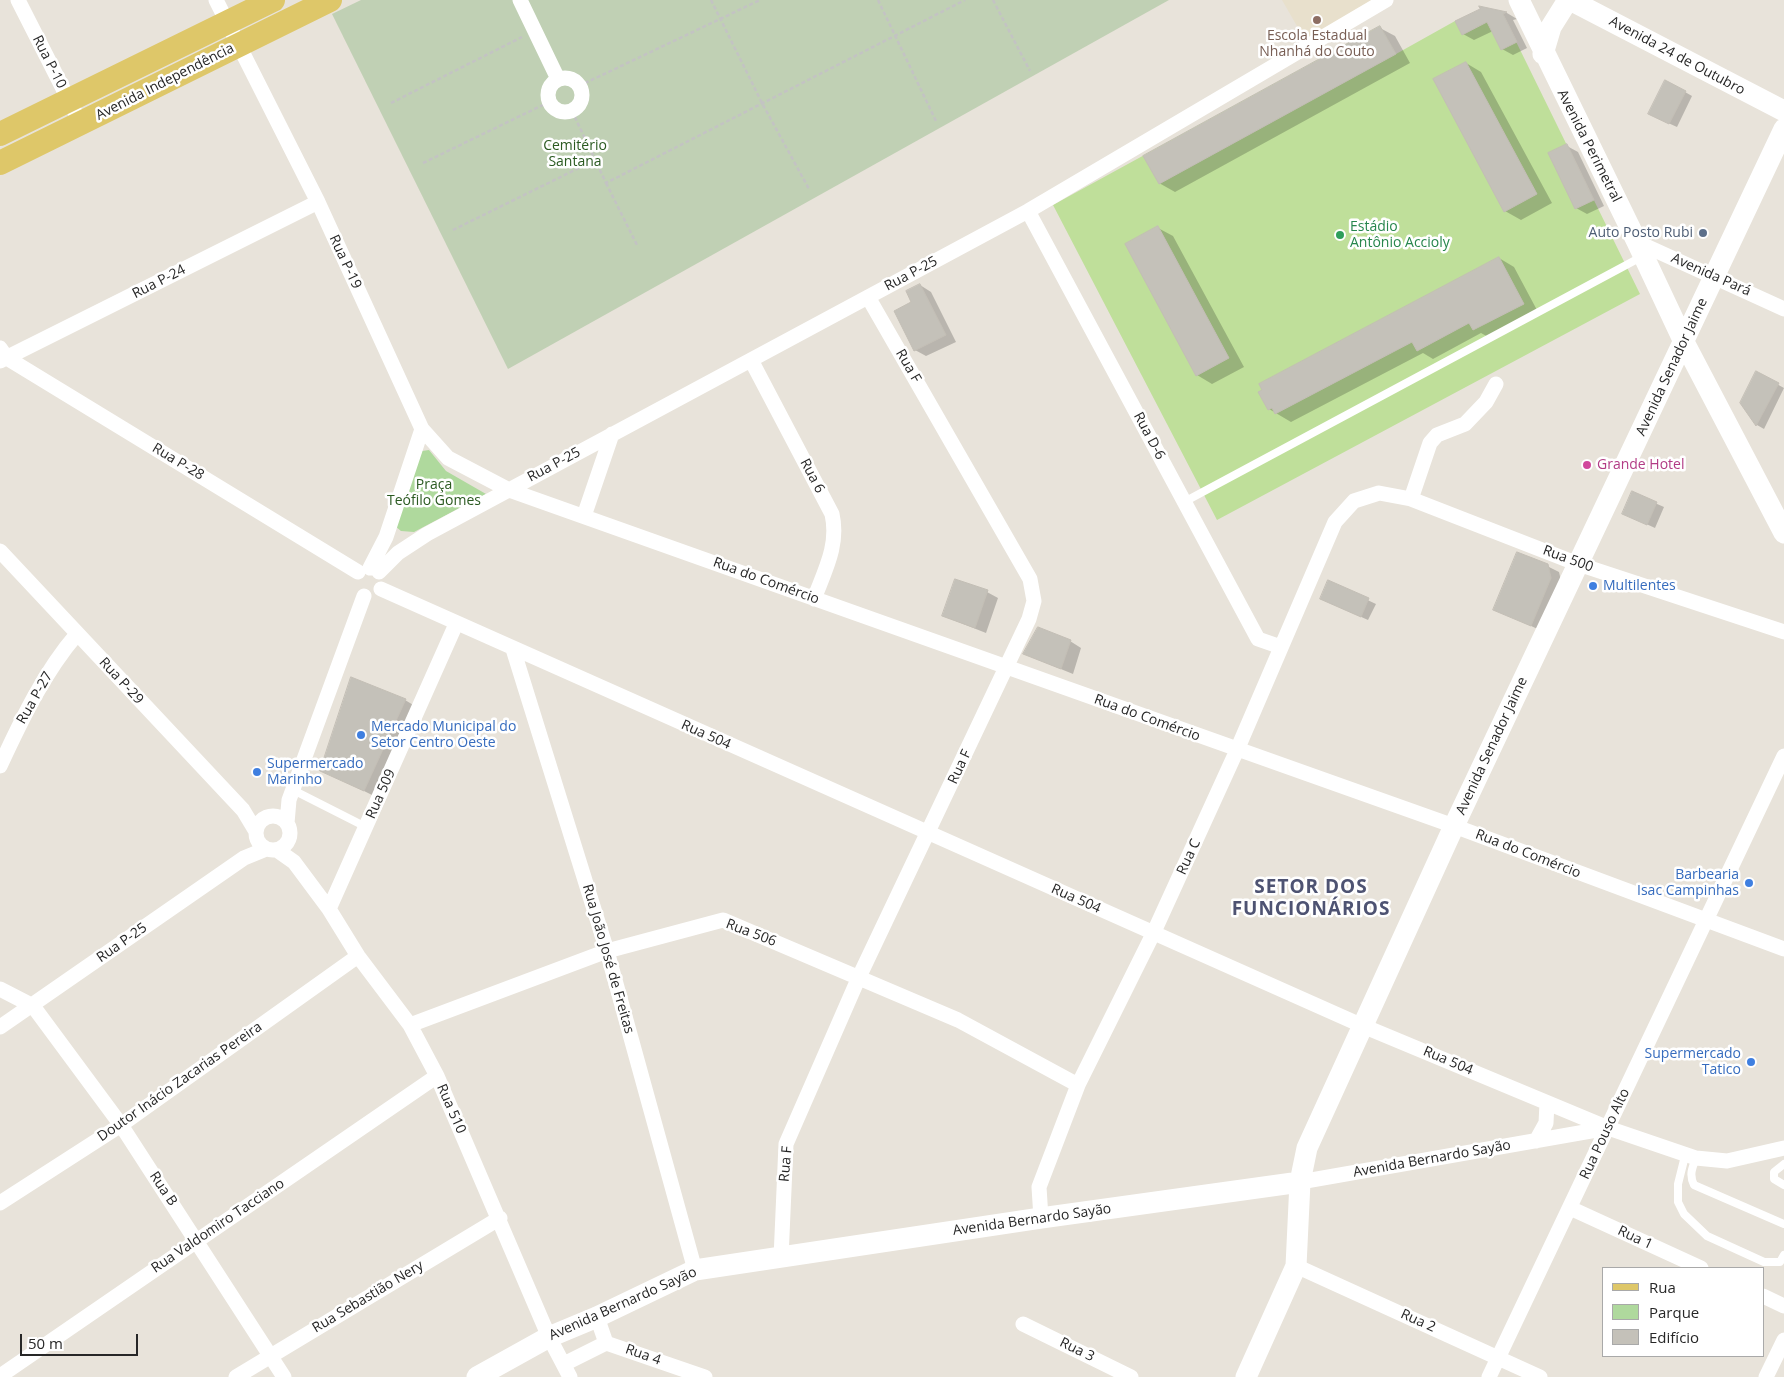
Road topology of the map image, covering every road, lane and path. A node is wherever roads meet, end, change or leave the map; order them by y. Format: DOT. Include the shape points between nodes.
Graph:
graph roads {
  1 [pos="18,0"];
  2 [pos="216,0"];
  3 [pos="273,0"];
  4 [pos="330,0"];
  5 [pos="520,0"];
  6 [pos="711,0"];
  7 [pos="760,0"];
  8 [pos="878,0"];
  9 [pos="965,0"];
  10 [pos="993,0"];
  11 [pos="1386,0"];
  12 [pos="1518,0"];
  13 [pos="1569,0"];
  14 [pos="721,19"];
  15 [pos="227,22"];
  16 [pos="535,30"];
  17 [pos="895,36"];
  18 [pos="238,45"];
  19 [pos="1543,54"];
  20 [pos="1030,71"];
  21 [pos="558,80"];
  22 [pos="579,86"];
  23 [pos="69,101"];
  24 [pos="549,102"];
  25 [pos="391,103"];
  26 [pos="762,103"];
  27 [pos="572,111"];
  28 [pos="1784,111"];
  29 [pos="936,121"];
  30 [pos="81,124"];
  31 [pos="1784,130"];
  32 [pos="0,134"];
  33 [pos="595,160"];
  34 [pos="423,163"];
  35 [pos="0,164"];
  36 [pos="606,183"];
  37 [pos="809,189"];
  38 [pos="318,202"];
  39 [pos="1028,211"];
  40 [pos="453,230"];
  41 [pos="638,247"];
  42 [pos="1641,249"];
  43 [pos="1714,276"];
  44 [pos="868,297"];
  45 [pos="1784,308"];
  46 [pos="1684,342"];
  47 [pos="2,356"];
  48 [pos="750,360"];
  49 [pos="1496,384"];
  50 [pos="422,429"];
  51 [pos="612,434"];
  52 [pos="509,490"];
  53 [pos="1411,499"];
  54 [pos="1354,501"];
  55 [pos="1184,502"];
  56 [pos="584,516"];
  57 [pos="1784,533"];
  58 [pos="427,534"];
  59 [pos="386,537"];
  60 [pos="0,551"];
  61 [pos="1578,564"];
  62 [pos="369,571"];
  63 [pos="381,589"];
  64 [pos="364,596"];
  65 [pos="814,598"];
  66 [pos="456,624"];
  67 [pos="1784,632"];
  68 [pos="77,634"];
  69 [pos="1281,647"];
  70 [pos="513,650"];
  71 [pos="1007,668"];
  72 [pos="1237,750"];
  73 [pos="1784,756"];
  74 [pos="0,766"];
  75 [pos="291,795"];
  76 [pos="243,810"];
  77 [pos="276,818"];
  78 [pos="1454,826"];
  79 [pos="366,827"];
  80 [pos="928,833"];
  81 [pos="268,842"];
  82 [pos="329,909"];
  83 [pos="1705,921"];
  84 [pos="1153,934"];
  85 [pos="1784,949"];
  86 [pos="607,951"];
  87 [pos="358,956"];
  88 [pos="859,977"];
  89 [pos="0,989"];
  90 [pos="33,1006"];
  91 [pos="410,1025"];
  92 [pos="1363,1026"];
  93 [pos="0,1027"];
  94 [pos="437,1076"];
  95 [pos="1078,1085"];
  96 [pos="1547,1103"];
  97 [pos="121,1125"];
  98 [pos="1608,1128"];
  99 [pos="1536,1141"];
  100 [pos="1784,1148"];
  101 [pos="1691,1157"];
  102 [pos="1784,1164"];
  103 [pos="1300,1182"];
  104 [pos="1784,1185"];
  105 [pos="0,1203"];
  106 [pos="1570,1208"];
  107 [pos="500,1218"];
  108 [pos="1041,1218"];
  109 [pos="1784,1224"];
  110 [pos="197,1240"];
  111 [pos="1784,1255"];
  112 [pos="781,1258"];
  113 [pos="1296,1266"];
  114 [pos="1699,1267"];
  115 [pos="695,1270"];
  116 [pos="1764,1296"];
  117 [pos="1784,1306"];
  118 [pos="597,1317"];
  119 [pos="1023,1324"];
  120 [pos="549,1337"];
  121 [pos="1784,1340"];
  122 [pos="606,1343"];
  123 [pos="269,1356"];
  124 [pos="1498,1358"];
  125 [pos="567,1371"];
  126 [pos="0,1376"];
  127 [pos="236,1377"];
  128 [pos="284,1377"];
  129 [pos="477,1377"];
  130 [pos="705,1377"];
  131 [pos="1131,1377"];
  132 [pos="1246,1377"];
  133 [pos="1490,1377"];
  134 [pos="1540,1377"];
  135 [pos="1766,1377"];
  1 -- 23 [label="street, Rua P-10"];
  2 -- 15 [label="street, Rua P-19"];
  3 -- 15 [label="main road, Avenida Independência"];
  4 -- 18 [label="main road, Avenida Independência"];
  5 -- 16 [label="street"];
  6 -- 14 [label="path"];
  7 -- 14 [label="path"];
  8 -- 17 [label="path"];
  9 -- 17 [label="path"];
  10 -- 20 [label="path"];
  11 -- 39 [label="street, Rua P-25"];
  12 -- 19 [label="street, Avenida Perimetral"];
  13 -- 19 [label="street" via="1551,27"];
  13 -- 28 [label="street, Avenida 24 de Outubro"];
  14 -- 22 [label="path"];
  14 -- 26 [label="path"];
  15 -- 18 [label="street, Rua P-19"];
  15 -- 23 [label="main road, Avenida Independência"];
  16 -- 21 [label="street"];
  16 -- 25 [label="path"];
  17 -- 26 [label="path"];
  17 -- 29 [label="path"];
  18 -- 30 [label="main road, Avenida Independência"];
  18 -- 38 [label="street, Rua P-19"];
  19 -- 42 [label="street, Avenida Perimetral"];
  21 -- 22 [label="street" via="570,79"];
  21 -- 24 [label="street" via="550,87"];
  22 -- 27 [label="street" via="581,103"];
  23 -- 30 [label="street, Rua P-10"];
  23 -- 32 [label="main road, Avenida Independência"];
  24 -- 27 [label="street" via="556,110"];
  24 -- 34 [label="path"];
  26 -- 36 [label="path"];
  26 -- 37 [label="path"];
  27 -- 33 [label="path"];
  30 -- 35 [label="main road, Avenida Independência"];
  31 -- 43 [label="street, Avenida Senador Jaime"];
  33 -- 36 [label="path"];
  33 -- 40 [label="path"];
  36 -- 41 [label="path"];
  38 -- 47 [label="street, Rua P-24"];
  38 -- 50 [label="street, Rua P-19"];
  39 -- 44 [label="street, Rua P-25"];
  39 -- 55 [label="street, Rua D-6"];
  42 -- 43 [label="street, Avenida Pará"];
  42 -- 46 [label="street, Avenida Perimetral"];
  42 -- 55 [label="lane"];
  43 -- 45 [label="street, Avenida Pará"];
  43 -- 46 [label="street, Avenida Senador Jaime"];
  44 -- 48 [label="street, Rua P-25"];
  44 -- 71 [label="street, Rua F" via="1030,579 1034,601 1030,619"];
  46 -- 57 [label="street, Avenida Perimetral"];
  46 -- 61 [label="street, Avenida Senador Jaime"];
  47 -- 62 [label="street, Rua P-28"];
  48 -- 51 [label="street, Rua P-25"];
  48 -- 65 [label="street, Rua 6" via="832,514 836,530 833,548"];
  49 -- 53 [label="street" via="1486,402 1465,424 1437,435 1430,443"];
  50 -- 52 [label="street, Rua P-19" via="448,458"];
  50 -- 59 [label="street"];
  51 -- 52 [label="street, Rua P-25"];
  51 -- 56 [label="street"];
  52 -- 56 [label="street, Rua do Comércio"];
  52 -- 58 [label="street, Rua P-25"];
  53 -- 54 [label="street, Rua 500" via="1379,493"];
  53 -- 61 [label="street, Rua 500"];
  54 -- 69 [label="street, Rua C" via="1335,522"];
  55 -- 69 [label="street, Rua D-6" via="1258,639"];
  56 -- 65 [label="street, Rua do Comércio"];
  58 -- 59 [label="street, Rua P-25"];
  58 -- 62 [label="street, Rua P-25"];
  59 -- 62 [label="street"];
  60 -- 68 [label="street, Rua P-29"];
  61 -- 67 [label="street, Rua 500"];
  61 -- 78 [label="street, Avenida Senador Jaime"];
  62 -- 63 [label="street" via="383,582"];
  62 -- 64 [label="street" via="355,579 355,587"];
  63 -- 64 [label="street" via="376,595"];
  63 -- 66 [label="street, Rua 504"];
  64 -- 75 [label="street"];
  65 -- 71 [label="street, Rua do Comércio"];
  66 -- 70 [label="street, Rua 504"];
  66 -- 79 [label="street, Rua 509"];
  68 -- 74 [label="street, Rua P-27" via="64,649 22,720"];
  68 -- 76 [label="street, Rua P-29"];
  69 -- 72 [label="street, Rua C"];
  70 -- 80 [label="street, Rua 504"];
  70 -- 86 [label="street, Rua João José de Freitas"];
  71 -- 72 [label="street, Rua do Comércio"];
  71 -- 80 [label="street, Rua F"];
  72 -- 78 [label="street, Rua do Comércio"];
  72 -- 84 [label="street, Rua C"];
  73 -- 83 [label="street, Rua Pouso Alto"];
  75 -- 77 [label="street"];
  75 -- 79 [label="lane"];
  76 -- 77 [label="street"];
  76 -- 81 [label="street, Rua P-29"];
  77 -- 81 [label="street" via="260,820"];
  77 -- 81 [label="street" via="290,833"];
  78 -- 83 [label="street, Rua do Comércio"];
  78 -- 92 [label="street, Avenida Senador Jaime"];
  79 -- 82 [label="street, Rua 509"];
  80 -- 84 [label="street, Rua 504"];
  80 -- 88 [label="street, Rua F"];
  81 -- 82 [label="street, Rua 510" via="294,862"];
  81 -- 90 [label="street, Rua P-25"];
  82 -- 87 [label="street, Rua 510"];
  83 -- 85 [label="street, Rua do Comércio"];
  83 -- 98 [label="street, Rua Pouso Alto"];
  84 -- 92 [label="street, Rua 504"];
  84 -- 95 [label="street, Rua C"];
  86 -- 88 [label="street, Rua 506" via="723,920"];
  86 -- 91 [label="street, Rua 506"];
  86 -- 115 [label="street, Rua João José de Freitas"];
  87 -- 91 [label="street, Rua 510"];
  87 -- 97 [label="street, Doutor Inácio Zacarias Pereira"];
  88 -- 95 [label="street, Rua 506" via="958,1020"];
  88 -- 112 [label="street, Rua F" via="786,1144"];
  89 -- 90 [label="street"];
  90 -- 93 [label="street, Rua P-25"];
  90 -- 97 [label="street, Rua B"];
  91 -- 94 [label="street, Rua 510"];
  92 -- 96 [label="street, Rua 504"];
  92 -- 103 [label="street, Avenida Senador Jaime" via="1307,1148"];
  94 -- 107 [label="street, Rua 510"];
  94 -- 110 [label="street, Rua Valdomiro Tacciano"];
  95 -- 108 [label="street, Rua C" via="1039,1186"];
  96 -- 98 [label="street, Rua 504"];
  96 -- 99 [label="street" via="1546,1123"];
  97 -- 105 [label="street, Doutor Inácio Zacarias Pereira"];
  97 -- 110 [label="street, Rua B"];
  98 -- 99 [label="street, Avenida Bernardo Sayão"];
  98 -- 101 [label="street, Rua 504"];
  98 -- 106 [label="street, Rua Pouso Alto"];
  99 -- 103 [label="street, Avenida Bernardo Sayão"];
  100 -- 101 [label="street, Rua 504" via="1727,1161"];
  101 -- 109 [label="lane" via="1694,1185"];
  101 -- 111 [label="lane" via="1678,1184 1678,1202 1684,1214 1706,1236 1764,1262 1780,1262"];
  102 -- 104 [label="lane" via="1774,1172 1774,1179"];
  103 -- 108 [label="street, Avenida Bernardo Sayão"];
  103 -- 113 [label="street, Avenida Senador Jaime"];
  106 -- 114 [label="street, Rua 1"];
  106 -- 124 [label="street, Rua Pouso Alto"];
  107 -- 120 [label="street, Rua 510"];
  107 -- 123 [label="street, Rua Sebastião Nery"];
  108 -- 112 [label="street, Avenida Bernardo Sayão"];
  110 -- 123 [label="street, Rua B"];
  110 -- 126 [label="street, Rua Valdomiro Tacciano"];
  112 -- 115 [label="street, Avenida Bernardo Sayão"];
  113 -- 124 [label="street, Rua 2"];
  113 -- 132 [label="street, Avenida Senador Jaime"];
  115 -- 118 [label="street, Avenida Bernardo Sayão"];
  116 -- 117 [label="street"];
  118 -- 120 [label="street, Avenida Bernardo Sayão"];
  118 -- 122 [label="street"];
  119 -- 131 [label="street, Rua 3"];
  120 -- 125 [label="street, Rua 510"];
  120 -- 129 [label="street, Avenida Bernardo Sayão"];
  121 -- 135 [label="street"];
  122 -- 125 [label="street"];
  122 -- 130 [label="street, Rua 4"];
  123 -- 127 [label="street, Rua Sebastião Nery"];
  123 -- 128 [label="street, Rua B"];
  124 -- 133 [label="street, Rua Pouso Alto"];
  124 -- 134 [label="street, Rua 2"];
}
